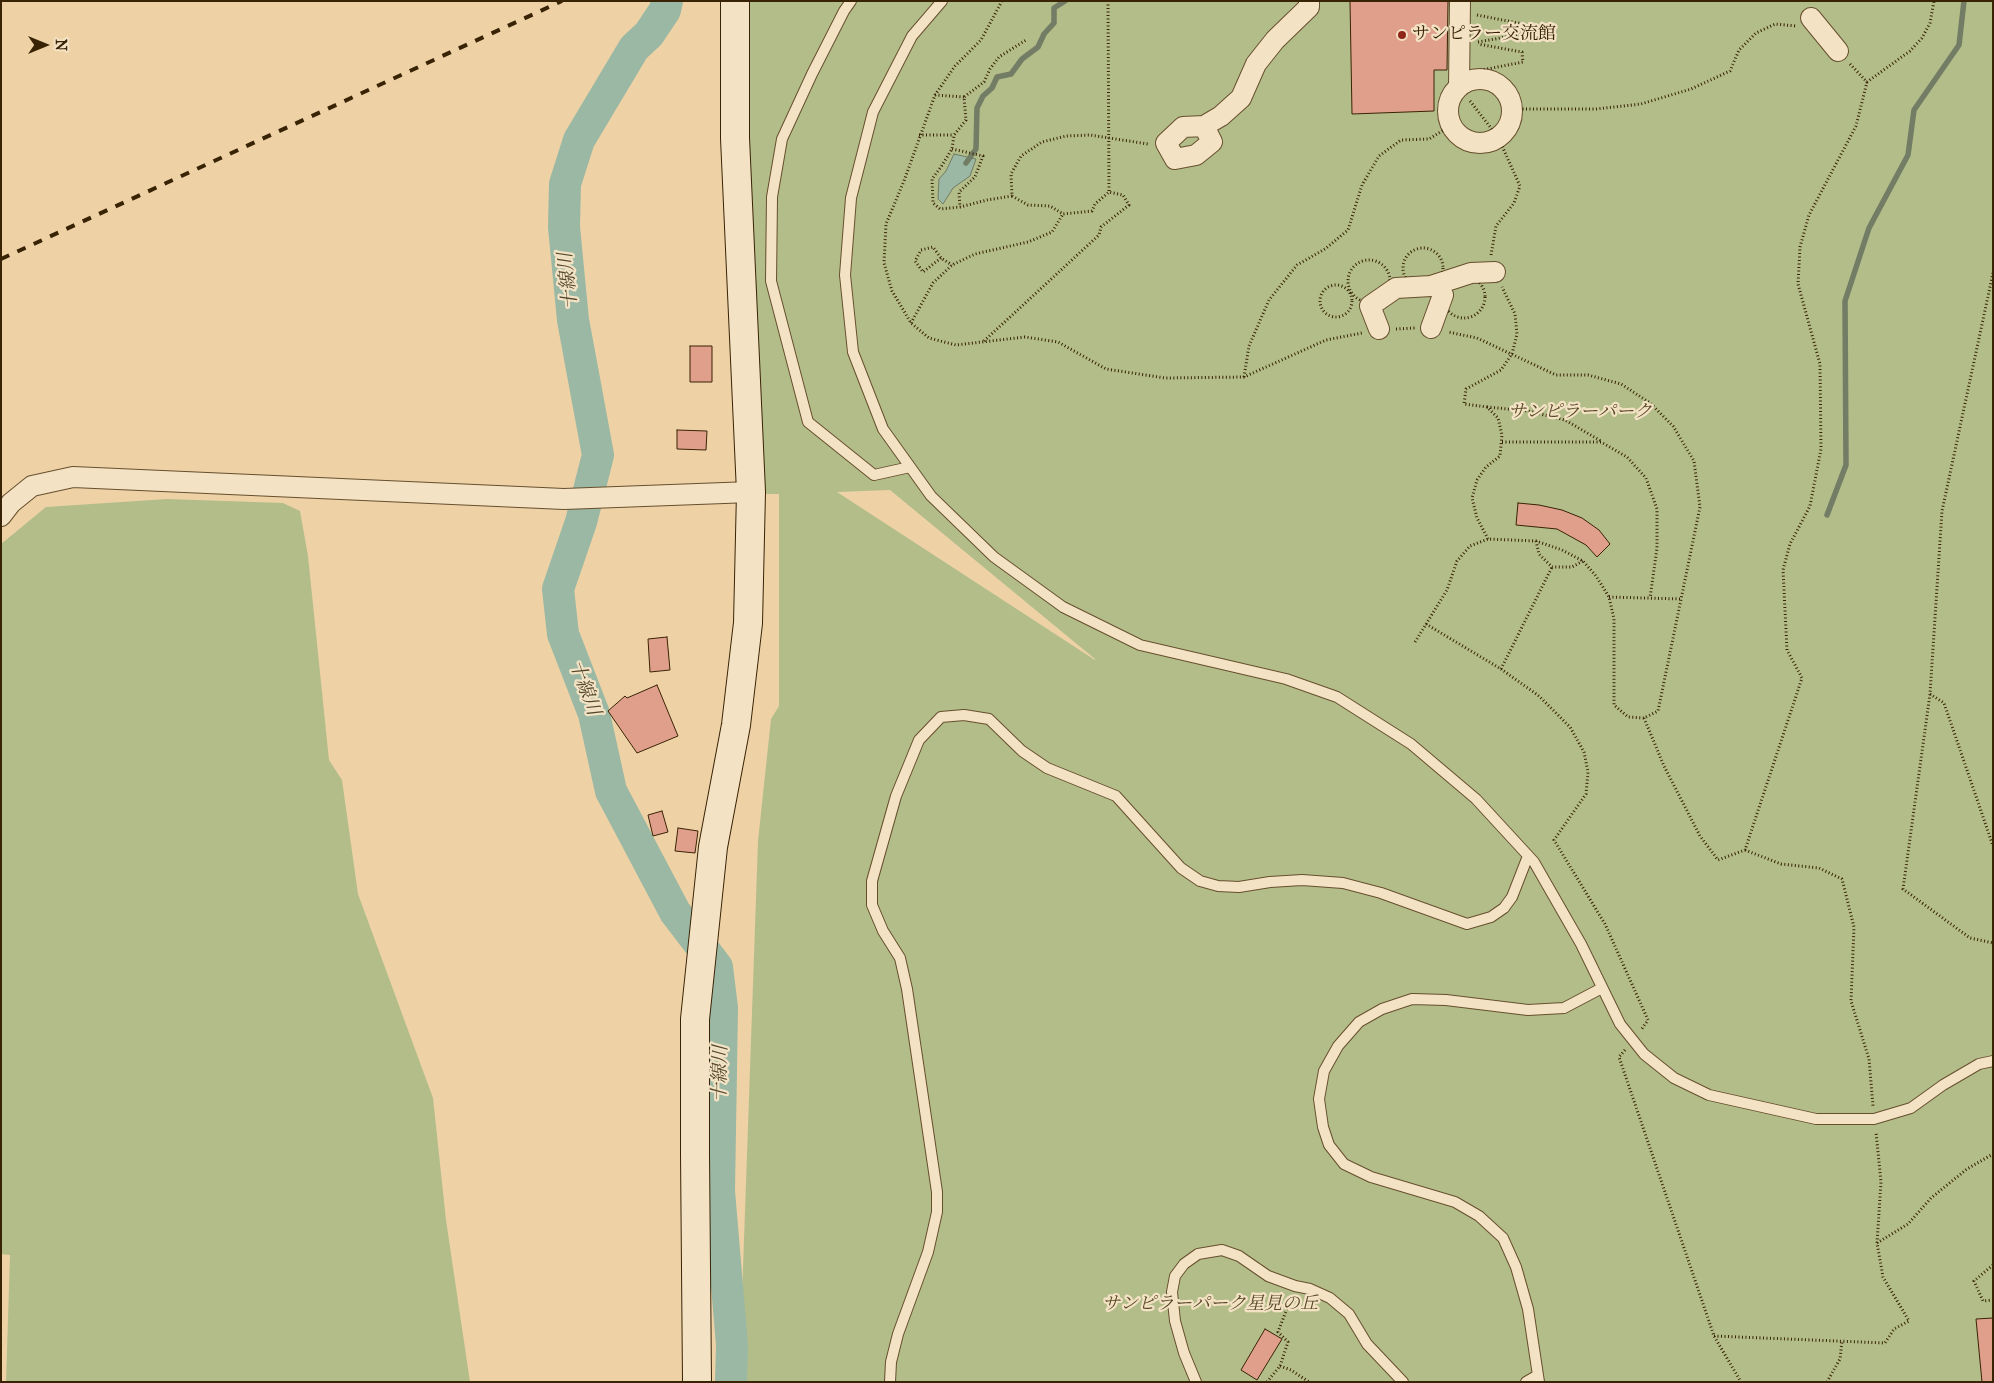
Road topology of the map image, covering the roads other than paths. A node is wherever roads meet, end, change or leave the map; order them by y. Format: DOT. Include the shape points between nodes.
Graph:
graph roads {
  1 [pos="735,1"];
  2 [pos="851,1"];
  3 [pos="942,1"];
  4 [pos="1309,1"];
  5 [pos="1460,6"];
  6 [pos="1811,18"];
  7 [pos="1838,51"];
  8 [pos="1459,80"];
  9 [pos="1204,126"];
  10 [pos="1495,272"];
  11 [pos="1443,295"];
  12 [pos="1431,328"];
  13 [pos="1379,329"];
  14 [pos="910,467"];
  15 [pos="751,492"];
  16 [pos="1,516"];
  17 [pos="1528,856"];
  18 [pos="1602,988"];
  19 [pos="1993,1061"];
  20 [pos="1538,1379"];
  21 [pos="697,1382"];
  22 [pos="890,1382"];
  23 [pos="1196,1382"];
  24 [pos="1403,1382"];
  25 [pos="1526,1382"];
  1 -- 15 [label="street" via="735,138"];
  2 -- 14 [label="lane" via="782,139 772,197 771,281 808,422 874,475"];
  3 -- 14 [label="lane" via="912,36 873,112 851,198 845,275 853,352 883,429"];
  4 -- 9 [label="street" via="1309,7 1256,64 1241,98"];
  5 -- 8 [label="street"];
  6 -- 7 [label="street"];
  8 -- 8 [label="street" via="1488,79 1505,90 1510,99 1511,120 1498,137 1477,143 1458,134 1448,114"];
  9 -- 9 [label="street" via="1183,127 1166,143 1175,158 1196,155 1212,142"];
  10 -- 13 [label="street" via="1471,273 1431,286 1396,288 1370,306"];
  11 -- 12 [label="street"];
  14 -- 17 [label="lane" via="931,496 994,557 1063,607 1140,646 1286,679 1337,697 1411,744 1476,799"];
  15 -- 16 [label="street" via="564,499 73,476 32,486"];
  15 -- 21 [label="street" via="748,623 736,725 713,847 695,1029"];
  17 -- 18 [label="lane" via="1581,944"];
  17 -- 22 [label="lane" via="1512,897 1504,908 1491,917 1468,924 1343,883 1302,880 1218,886 1200,880 1182,868 1116,796 1048,768 1022,751 989,719 941,716 919,740 896,796 872,881 872,905 900,958 907,989 937,1192 937,1212 928,1252 898,1334"];
  18 -- 19 [label="lane" via="1620,1024 1633,1041 1674,1078 1708,1095 1816,1119 1874,1119 1912,1108 1979,1064"];
  18 -- 20 [label="lane" via="1564,1008 1528,1010 1412,999 1382,1009 1359,1022 1338,1046 1324,1071 1319,1099 1329,1145 1344,1164 1371,1177 1455,1202 1479,1216 1503,1238 1516,1267 1528,1309"];
  20 -- 25 [label="lane"];
  23 -- 24 [label="lane" via="1177,1329 1172,1292 1175,1276 1198,1254 1222,1250 1238,1256 1268,1276 1330,1298 1349,1314 1367,1344"];
}
